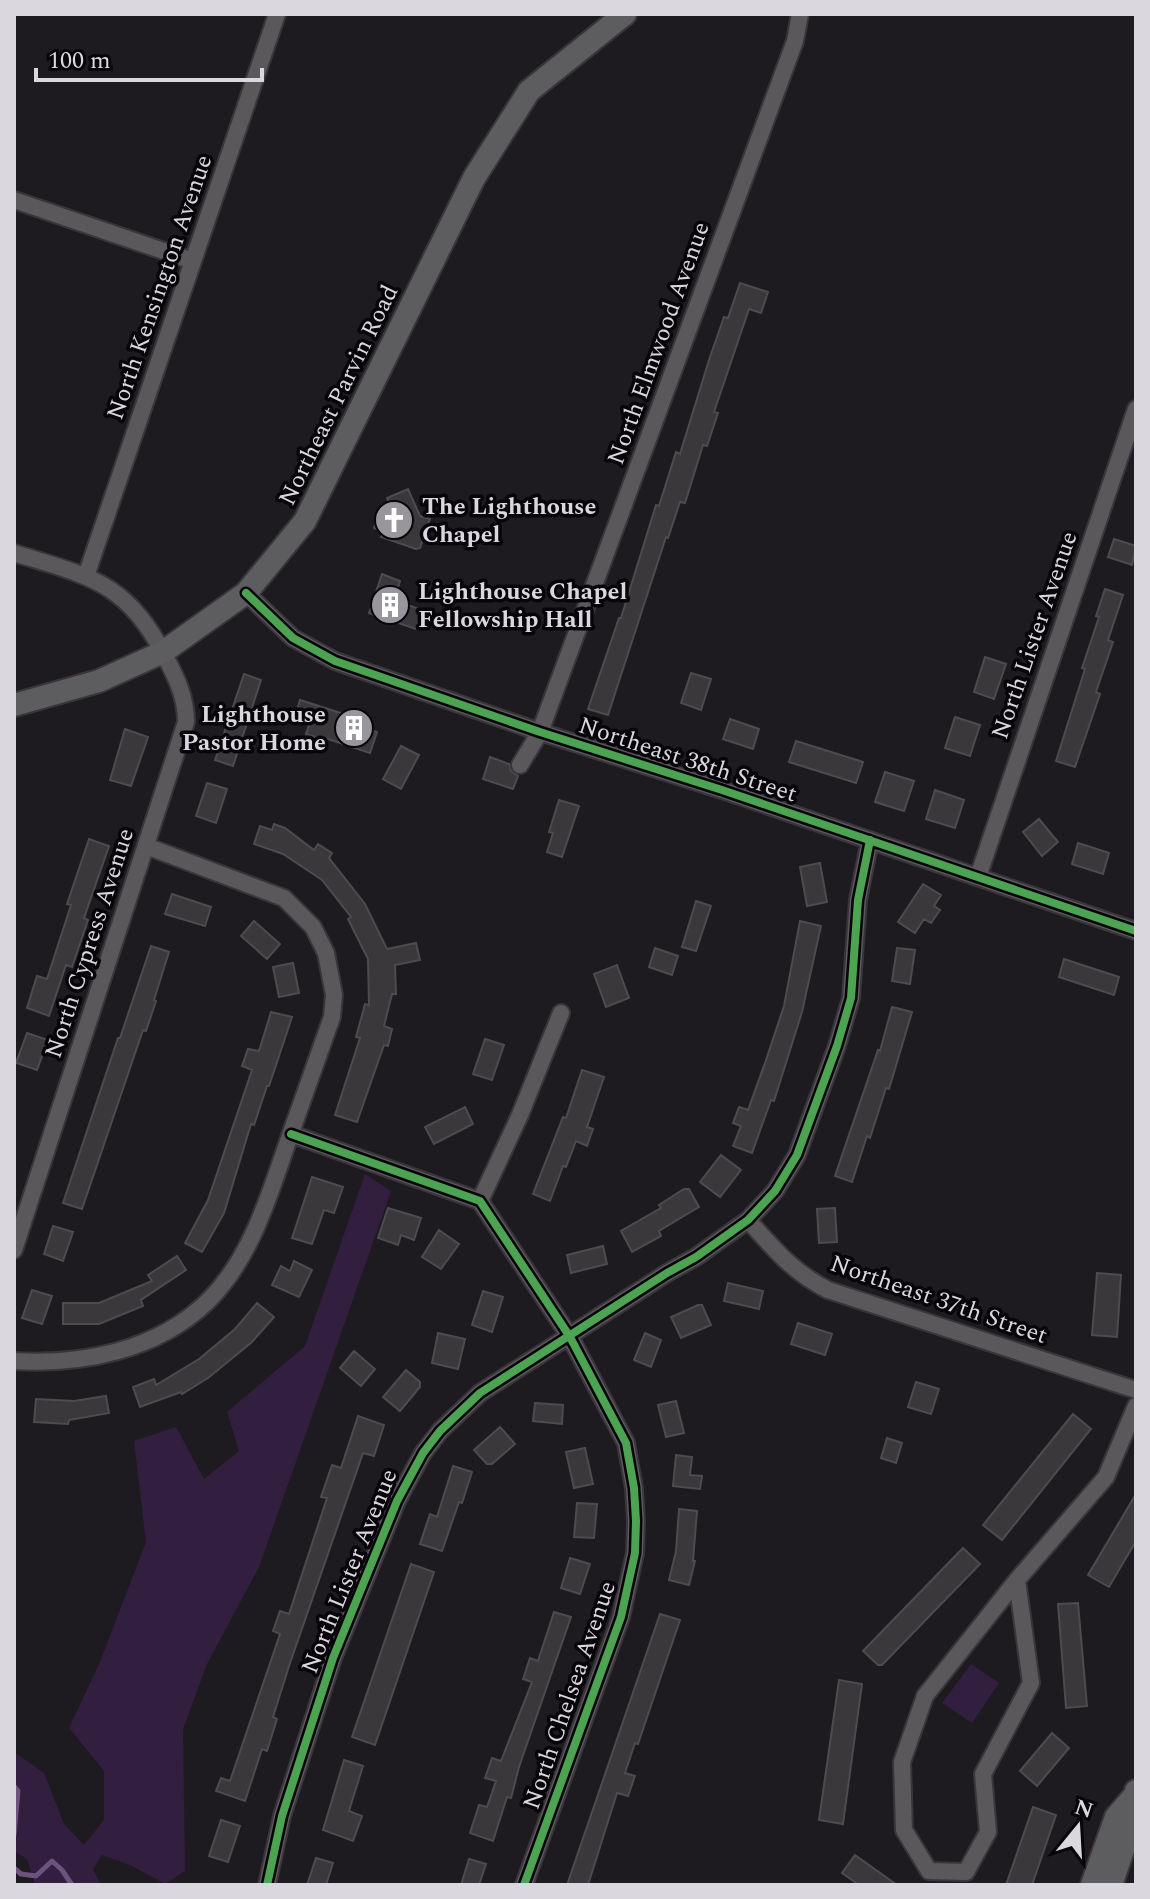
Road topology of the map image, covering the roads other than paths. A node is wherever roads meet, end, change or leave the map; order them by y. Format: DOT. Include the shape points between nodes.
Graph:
graph roads {
  1 [pos="277,14"];
  2 [pos="625,14"];
  3 [pos="800,14"];
  4 [pos="14,200"];
  5 [pos="193,261"];
  6 [pos="1136,409"];
  7 [pos="14,553"];
  8 [pos="86,576"];
  9 [pos="246,593"];
  10 [pos="163,652"];
  11 [pos="14,705"];
  12 [pos="540,732"];
  13 [pos="520,765"];
  14 [pos="870,840"];
  15 [pos="146,846"];
  16 [pos="978,877"];
  17 [pos="1136,931"];
  18 [pos="561,1013"];
  19 [pos="291,1134"];
  20 [pos="480,1201"];
  21 [pos="748,1220"];
  22 [pos="14,1250"];
  23 [pos="570,1337"];
  24 [pos="14,1361"];
  25 [pos="1136,1390"];
  26 [pos="1136,1406"];
  27 [pos="1017,1580"];
  28 [pos="1136,1794"];
  29 [pos="267,1885"];
  30 [pos="524,1885"];
  31 [pos="1092,1885"];
  32 [pos="1111,1885"];
  1 -- 5 [label="street, North Kensington Avenue"];
  2 -- 9 [label="main road, Northeast Parvin Road" via="529,91 474,178 305,521"];
  3 -- 12 [label="street, North Elmwood Avenue" via="795,41"];
  4 -- 5 [label="street"];
  5 -- 8 [label="street, North Kensington Avenue"];
  6 -- 16 [label="street, North Lister Avenue"];
  7 -- 8 [label="street"];
  8 -- 10 [label="street" via="132,605"];
  9 -- 10 [label="main road, Northeast Parvin Road"];
  9 -- 12 [label="street, Northeast 38th Street" via="274,622 315,651"];
  10 -- 11 [label="main road, Northeast Parvin Road" via="99,681"];
  10 -- 15 [label="street, North Cypress Avenue" via="181,689 186,722"];
  12 -- 13 [label="street, North Elmwood Avenue"];
  12 -- 14 [label="street, Northeast 38th Street"];
  14 -- 16 [label="street, Northeast 38th Street"];
  14 -- 21 [label="street, North Lister Avenue" via="858,900 851,998 837,1046 797,1155 775,1191"];
  15 -- 19 [label="street" via="284,898 313,927 326,953 334,995 332,1017"];
  15 -- 22 [label="street, North Cypress Avenue"];
  16 -- 17 [label="street, Northeast 38th Street"];
  18 -- 20 [label="street"];
  19 -- 20 [label="street"];
  19 -- 24 [label="street" via="256,1229 208,1301 180,1323 124,1350 67,1361"];
  20 -- 23 [label="street"];
  21 -- 23 [label="street, North Lister Avenue"];
  21 -- 25 [label="street, Northeast 37th Street" via="785,1261 828,1290"];
  23 -- 29 [label="street, North Lister Avenue" via="470,1402 440,1431 409,1476 320,1696 282,1816"];
  23 -- 30 [label="street, North Chelsea Avenue" via="626,1443 634,1488 635,1553 621,1617"];
  26 -- 27 [label="street" via="1106,1477"];
  27 -- 27 [label="street" via="925,1696 902,1762 904,1830 929,1871 966,1872 988,1832 983,1774 1031,1683"];
  28 -- 31 [label="main road" via="1116,1817"];
  28 -- 32 [label="main road"];
}
